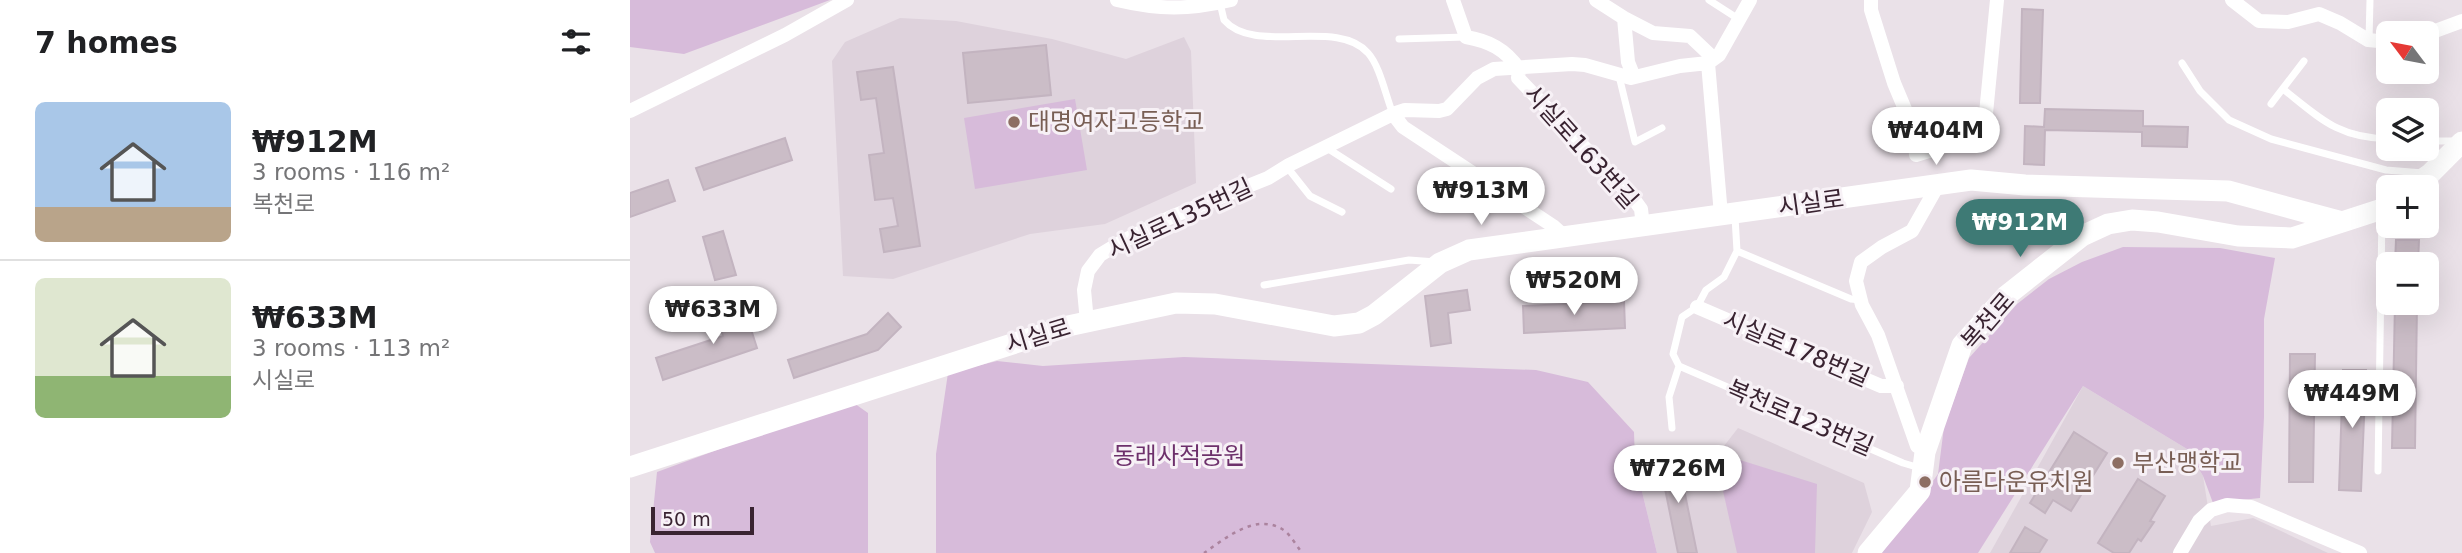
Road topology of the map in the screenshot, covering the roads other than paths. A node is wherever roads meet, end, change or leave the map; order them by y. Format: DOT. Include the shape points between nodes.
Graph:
graph roads {
  1 [pos="846,0"];
  2 [pos="1117,0"];
  3 [pos="1453,0"];
  4 [pos="1596,0"];
  5 [pos="1709,0"];
  6 [pos="1750,0"];
  7 [pos="1871,0"];
  8 [pos="1997,0"];
  9 [pos="2232,0"];
  10 [pos="2370,0"];
  11 [pos="1225,1"];
  12 [pos="1624,18"];
  13 [pos="1740,20"];
  14 [pos="2462,21"];
  15 [pos="2440,29"];
  16 [pos="1466,37"];
  17 [pos="1399,39"];
  18 [pos="2368,40"];
  19 [pos="2376,41"];
  20 [pos="2304,61"];
  21 [pos="1708,63"];
  22 [pos="2182,64"];
  23 [pos="1518,69"];
  24 [pos="1627,77"];
  25 [pos="2283,89"];
  26 [pos="2270,104"];
  27 [pos="630,111"];
  28 [pos="1392,114"];
  29 [pos="1662,128"];
  30 [pos="2376,139"];
  31 [pos="2439,141"];
  32 [pos="2462,142"];
  33 [pos="1327,148"];
  34 [pos="1286,167"];
  35 [pos="2430,174"];
  36 [pos="1938,185"];
  37 [pos="1391,189"];
  38 [pos="2376,210"];
  39 [pos="1342,212"];
  40 [pos="1728,214"];
  41 [pos="2342,222"];
  42 [pos="1643,226"];
  43 [pos="1564,236"];
  44 [pos="2385,238"];
  45 [pos="1737,251"];
  46 [pos="1440,263"];
  47 [pos="1264,285"];
  48 [pos="1861,300"];
  49 [pos="1697,307"];
  50 [pos="1087,322"];
  51 [pos="1679,366"];
  52 [pos="1897,386"];
  53 [pos="1672,428"];
  54 [pos="1925,458"];
  55 [pos="630,467"];
  56 [pos="2378,471"];
  57 [pos="1868,553"];
  58 [pos="2180,553"];
  59 [pos="2360,553"];
  1 -- 27 [label="street"];
  2 -- 11 [label="street" via="1166,9"];
  3 -- 16 [label="street"];
  4 -- 12 [label="street"];
  5 -- 13 [label="lane"];
  6 -- 13 [label="street"];
  7 -- 8 [label="street" via="1916,155 1984,134"];
  9 -- 18 [label="street" via="2259,21 2288,22 2319,14"];
  10 -- 18 [label="lane"];
  11 -- 28 [label="lane" via="1224,20 1242,34 1338,38 1361,46 1373,61"];
  12 -- 21 [label="street" via="1653,33 1690,36 1709,54"];
  12 -- 24 [label="street"];
  13 -- 21 [label="street"];
  14 -- 15 [label="street"];
  16 -- 17 [label="lane"];
  16 -- 23 [label="street, 시실로163번길" via="1487,41 1510,57"];
  18 -- 19 [label="street"];
  20 -- 25 [label="lane"];
  21 -- 24 [label="street"];
  21 -- 40 [label="street"];
  22 -- 35 [label="lane" via="2230,120 2271,139 2386,170"];
  23 -- 24 [label="street, 시실로135번길" via="1572,64"];
  23 -- 28 [label="street, 시실로135번길" via="1486,71 1447,109"];
  23 -- 42 [label="street, 시실로163번길" via="1518,78 1633,198 1641,209"];
  24 -- 29 [label="lane" via="1635,142"];
  25 -- 26 [label="lane"];
  25 -- 30 [label="lane" via="2333,128"];
  28 -- 33 [label="street, 시실로135번길"];
  28 -- 43 [label="street" via="1404,127"];
  31 -- 32 [label="lane"];
  32 -- 35 [label="main road"];
  33 -- 34 [label="street, 시실로135번길"];
  33 -- 37 [label="lane"];
  34 -- 39 [label="lane" via="1310,196"];
  34 -- 50 [label="street, 시실로135번길" via="1143,230 1100,255 1088,271 1084,289"];
  36 -- 40 [label="main road, 시실로"];
  36 -- 41 [label="main road, 시실로" via="1971,180 2228,191"];
  36 -- 48 [label="street, 시실로178번길" via="1912,231 1861,262 1856,281"];
  38 -- 41 [label="main road"];
  40 -- 42 [label="main road, 시실로"];
  40 -- 45 [label="lane"];
  41 -- 54 [label="main road, 복천로" via="2292,238 2238,236 2132,220 2108,224 2082,236 2006,296 1962,345"];
  42 -- 43 [label="main road, 시실로"];
  43 -- 46 [label="main road, 시실로" via="1468,250"];
  44 -- 56 [label="lane"];
  45 -- 48 [label="lane"];
  45 -- 49 [label="lane" via="1724,277 1706,290"];
  46 -- 47 [label="lane, 시실로" via="1409,260"];
  46 -- 50 [label="main road, 시실로" via="1359,323 1334,326 1200,302"];
  48 -- 52 [label="street, 시실로178번길"];
  49 -- 51 [label="lane" via="1682,317 1673,354"];
  49 -- 52 [label="street, 시실로178번길" via="1881,386"];
  50 -- 55 [label="main road, 시실로"];
  51 -- 53 [label="lane" via="1670,397"];
  51 -- 54 [label="lane, 복천로123번길" via="1903,463"];
  52 -- 54 [label="street, 시실로178번길"];
  54 -- 57 [label="main road, 복천로" via="1920,491"];
  58 -- 59 [label="street" via="2199,521 2211,510 2227,505 2251,507"];
}
